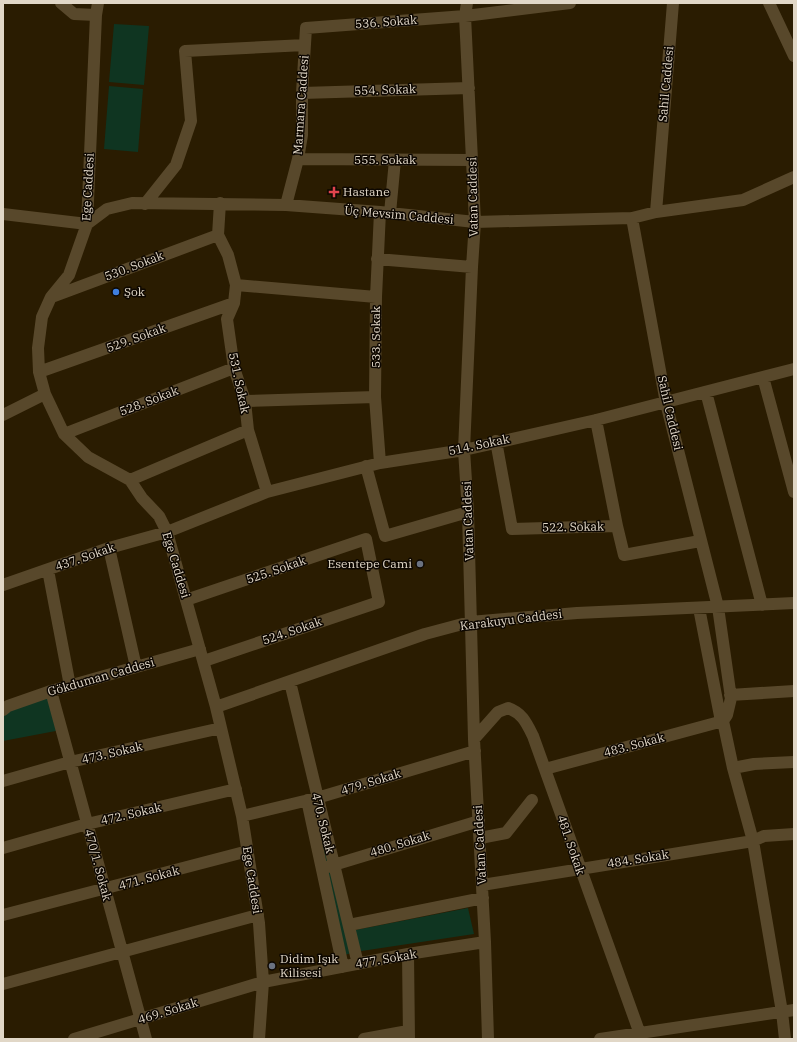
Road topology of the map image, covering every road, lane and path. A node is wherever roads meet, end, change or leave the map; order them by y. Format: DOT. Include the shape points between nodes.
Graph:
graph roads {
  1 [pos="61,3"];
  2 [pos="98,3"];
  3 [pos="467,3"];
  4 [pos="570,3"];
  5 [pos="672,3"];
  6 [pos="769,3"];
  7 [pos="96,15"];
  8 [pos="465,16"];
  9 [pos="306,28"];
  10 [pos="305,45"];
  11 [pos="794,56"];
  12 [pos="469,88"];
  13 [pos="302,92"];
  14 [pos="298,159"];
  15 [pos="395,160"];
  16 [pos="472,160"];
  17 [pos="794,177"];
  18 [pos="220,203"];
  19 [pos="145,204"];
  20 [pos="286,205"];
  21 [pos="385,212"];
  22 [pos="656,212"];
  23 [pos="3,214"];
  24 [pos="632,218"];
  25 [pos="476,222"];
  26 [pos="87,224"];
  27 [pos="218,235"];
  28 [pos="377,259"];
  29 [pos="472,267"];
  30 [pos="236,285"];
  31 [pos="51,297"];
  32 [pos="376,297"];
  33 [pos="234,303"];
  34 [pos="234,368"];
  35 [pos="794,369"];
  36 [pos="39,372"];
  37 [pos="763,377"];
  38 [pos="706,392"];
  39 [pos="45,394"];
  40 [pos="375,397"];
  41 [pos="245,401"];
  42 [pos="666,403"];
  43 [pos="3,415"];
  44 [pos="596,420"];
  45 [pos="248,430"];
  46 [pos="64,434"];
  47 [pos="496,441"];
  48 [pos="464,450"];
  49 [pos="790,458"];
  50 [pos="380,463"];
  51 [pos="366,466"];
  52 [pos="130,480"];
  53 [pos="267,492"];
  54 [pos="794,492"];
  55 [pos="468,512"];
  56 [pos="617,526"];
  57 [pos="167,532"];
  58 [pos="700,541"];
  59 [pos="109,548"];
  60 [pos="48,570"];
  61 [pos="3,585"];
  62 [pos="186,600"];
  63 [pos="380,602"];
  64 [pos="794,603"];
  65 [pos="762,605"];
  66 [pos="718,607"];
  67 [pos="699,608"];
  68 [pos="470,622"];
  69 [pos="200,649"];
  70 [pos="204,661"];
  71 [pos="136,667"];
  72 [pos="290,682"];
  73 [pos="70,686"];
  74 [pos="794,691"];
  75 [pos="51,692"];
  76 [pos="730,695"];
  77 [pos="5,705"];
  78 [pos="216,707"];
  79 [pos="723,720"];
  80 [pos="221,728"];
  81 [pos="475,745"];
  82 [pos="70,762"];
  83 [pos="794,762"];
  84 [pos="733,768"];
  85 [pos="545,769"];
  86 [pos="3,781"];
  87 [pos="236,789"];
  88 [pos="312,799"];
  89 [pos="532,800"];
  90 [pos="242,816"];
  91 [pos="479,821"];
  92 [pos="87,824"];
  93 [pos="794,834"];
  94 [pos="480,838"];
  95 [pos="753,841"];
  96 [pos="3,848"];
  97 [pos="248,851"];
  98 [pos="334,864"];
  99 [pos="579,869"];
  100 [pos="322,870"];
  101 [pos="482,885"];
  102 [pos="104,890"];
  103 [pos="483,898"];
  104 [pos="3,915"];
  105 [pos="258,915"];
  106 [pos="349,925"];
  107 [pos="485,942"];
  108 [pos="122,950"];
  109 [pos="408,954"];
  110 [pos="358,964"];
  111 [pos="343,967"];
  112 [pos="263,982"];
  113 [pos="3,984"];
  114 [pos="788,1011"];
  115 [pos="141,1019"];
  116 [pos="640,1034"];
  117 [pos="409,1035"];
  118 [pos="624,1038"];
  119 [pos="74,1039"];
  120 [pos="146,1039"];
  121 [pos="259,1039"];
  122 [pos="364,1039"];
  123 [pos="488,1039"];
  124 [pos="600,1039"];
  125 [pos="785,1039"];
  1 -- 7 [label="street" via="74,14"];
  2 -- 7 [label="street, Ege Caddesi"];
  3 -- 8 [label="street, Vatan Caddesi"];
  4 -- 8 [label="street, 536. Sokak"];
  5 -- 22 [label="street, Sahil Caddesi"];
  6 -- 11 [label="street"];
  7 -- 26 [label="street, Ege Caddesi"];
  8 -- 9 [label="street, 536. Sokak"];
  8 -- 12 [label="street, Vatan Caddesi"];
  9 -- 10 [label="street, Marmara Caddesi"];
  10 -- 13 [label="street, Marmara Caddesi"];
  10 -- 19 [label="street" via="184,51 191,122 176,166"];
  12 -- 13 [label="street, 554. Sokak"];
  12 -- 16 [label="street, Vatan Caddesi"];
  13 -- 14 [label="street, Marmara Caddesi" via="302,135"];
  14 -- 15 [label="street, 555. Sokak"];
  14 -- 20 [label="street, Marmara Caddesi"];
  15 -- 16 [label="street, 555. Sokak"];
  15 -- 21 [label="street, 533. Sokak"];
  16 -- 25 [label="street, Vatan Caddesi"];
  17 -- 22 [label="street, Üç Mevsim Caddesi" via="743,200"];
  18 -- 19 [label="street, Üç Mevsim Caddesi"];
  18 -- 20 [label="street, Üç Mevsim Caddesi"];
  18 -- 27 [label="street"];
  19 -- 26 [label="street, Üç Mevsim Caddesi" via="132,203 107,209"];
  20 -- 21 [label="street, Üç Mevsim Caddesi"];
  21 -- 25 [label="street, Üç Mevsim Caddesi"];
  21 -- 28 [label="street, 533. Sokak"];
  22 -- 24 [label="street, Üç Mevsim Caddesi"];
  23 -- 26 [label="street"];
  24 -- 25 [label="street, Üç Mevsim Caddesi"];
  24 -- 42 [label="street, Sahil Caddesi"];
  25 -- 29 [label="street, Vatan Caddesi"];
  26 -- 31 [label="street, Ege Caddesi" via="69,275"];
  27 -- 30 [label="street, 531. Sokak" via="228,255"];
  27 -- 31 [label="street, 530. Sokak"];
  28 -- 29 [label="street"];
  28 -- 32 [label="street, 533. Sokak"];
  29 -- 48 [label="street, Vatan Caddesi"];
  30 -- 32 [label="street"];
  30 -- 33 [label="street, 531. Sokak"];
  31 -- 36 [label="street, Ege Caddesi" via="42,318 38,348"];
  32 -- 40 [label="street, 533. Sokak"];
  33 -- 34 [label="street, 531. Sokak" via="228,319"];
  33 -- 36 [label="street, 529. Sokak"];
  34 -- 41 [label="street, 531. Sokak"];
  34 -- 46 [label="street, 528. Sokak"];
  35 -- 37 [label="street, 514. Sokak"];
  36 -- 39 [label="street, Ege Caddesi"];
  37 -- 38 [label="street, 514. Sokak"];
  37 -- 49 [label="street"];
  38 -- 42 [label="street, 514. Sokak"];
  38 -- 65 [label="street"];
  39 -- 43 [label="street"];
  39 -- 46 [label="street, Ege Caddesi"];
  40 -- 41 [label="street"];
  40 -- 50 [label="street, 533. Sokak"];
  41 -- 45 [label="street, 531. Sokak"];
  42 -- 44 [label="street, 514. Sokak"];
  42 -- 58 [label="street, Sahil Caddesi"];
  44 -- 47 [label="street, 514. Sokak"];
  44 -- 56 [label="street"];
  45 -- 52 [label="street"];
  45 -- 53 [label="street, 531. Sokak"];
  46 -- 52 [label="street, Ege Caddesi" via="88,457"];
  47 -- 48 [label="street, 514. Sokak"];
  47 -- 56 [label="street, 522. Sokak" via="512,529"];
  48 -- 50 [label="street, 514. Sokak"];
  48 -- 55 [label="street, Vatan Caddesi"];
  49 -- 54 [label="street"];
  50 -- 51 [label="street, 514. Sokak"];
  51 -- 53 [label="street, 514. Sokak"];
  51 -- 55 [label="street" via="384,536"];
  52 -- 57 [label="street, Ege Caddesi" via="159,516"];
  53 -- 57 [label="street, 514. Sokak"];
  55 -- 68 [label="street, Vatan Caddesi"];
  56 -- 58 [label="street, 522. Sokak" via="624,555"];
  57 -- 59 [label="street, 437. Sokak"];
  57 -- 62 [label="street, Ege Caddesi"];
  58 -- 66 [label="street, Sahil Caddesi"];
  59 -- 60 [label="street, 437. Sokak"];
  59 -- 71 [label="street"];
  60 -- 61 [label="street, 437. Sokak"];
  60 -- 73 [label="street"];
  62 -- 63 [label="street, 525. Sokak" via="366,539"];
  62 -- 69 [label="street, Ege Caddesi"];
  63 -- 70 [label="street, 524. Sokak"];
  64 -- 65 [label="street, Karakuyu Caddesi"];
  65 -- 66 [label="street, Karakuyu Caddesi"];
  66 -- 67 [label="street, Karakuyu Caddesi"];
  66 -- 76 [label="street, Sahil Caddesi"];
  67 -- 68 [label="street, Karakuyu Caddesi" via="577,613"];
  67 -- 79 [label="street" via="720,716"];
  68 -- 72 [label="street, Karakuyu Caddesi" via="425,634"];
  68 -- 81 [label="street, Vatan Caddesi"];
  69 -- 70 [label="street, Ege Caddesi"];
  69 -- 71 [label="street, Gökduman Caddesi"];
  70 -- 78 [label="street, Ege Caddesi"];
  71 -- 73 [label="street, Gökduman Caddesi"];
  72 -- 78 [label="street, Karakuyu Caddesi"];
  72 -- 88 [label="street, 470. Sokak"];
  73 -- 75 [label="street, Gökduman Caddesi"];
  74 -- 76 [label="street"];
  75 -- 77 [label="street, Gökduman Caddesi"];
  75 -- 82 [label="street, 470/1. Sokak"];
  76 -- 79 [label="street, Sahil Caddesi" via="727,715"];
  78 -- 80 [label="street, Ege Caddesi"];
  79 -- 84 [label="street"];
  79 -- 85 [label="street, 483. Sokak"];
  80 -- 82 [label="street, 473. Sokak"];
  80 -- 87 [label="street, Ege Caddesi"];
  81 -- 85 [label="street, 481. Sokak" via="498,712 508,708 518,712 526,722"];
  81 -- 88 [label="street, 479. Sokak"];
  81 -- 91 [label="street, Vatan Caddesi"];
  82 -- 86 [label="street, 473. Sokak"];
  82 -- 92 [label="street, 470/1. Sokak"];
  83 -- 84 [label="street"];
  84 -- 95 [label="street"];
  85 -- 99 [label="street, 481. Sokak"];
  87 -- 90 [label="street, Ege Caddesi"];
  87 -- 92 [label="street, 472. Sokak"];
  88 -- 90 [label="street, 479. Sokak"];
  88 -- 98 [label="street, 470. Sokak"];
  88 -- 100 [label="street, 470. Sokak"];
  89 -- 94 [label="street" via="506,833"];
  90 -- 97 [label="street, Ege Caddesi"];
  91 -- 94 [label="street, Vatan Caddesi"];
  91 -- 98 [label="street, 480. Sokak"];
  92 -- 96 [label="street, 472. Sokak"];
  92 -- 102 [label="street, 470/1. Sokak"];
  93 -- 95 [label="street, 484. Sokak" via="764,836"];
  94 -- 101 [label="street, Vatan Caddesi"];
  95 -- 99 [label="street, 484. Sokak"];
  95 -- 114 [label="street"];
  97 -- 102 [label="street, 471. Sokak"];
  97 -- 105 [label="street, Ege Caddesi"];
  98 -- 100 [label="street, 480. Sokak"];
  98 -- 106 [label="street, 470. Sokak"];
  99 -- 101 [label="street, 484. Sokak"];
  99 -- 116 [label="street, 481. Sokak"];
  100 -- 111 [label="street, 470. Sokak"];
  101 -- 103 [label="street, Vatan Caddesi"];
  102 -- 104 [label="street, 471. Sokak"];
  102 -- 108 [label="street, 470/1. Sokak"];
  103 -- 106 [label="street"];
  103 -- 107 [label="street, Vatan Caddesi"];
  105 -- 108 [label="street"];
  105 -- 112 [label="street, Ege Caddesi"];
  106 -- 110 [label="street, 470. Sokak"];
  107 -- 109 [label="street, 477. Sokak"];
  107 -- 123 [label="street, Vatan Caddesi"];
  108 -- 113 [label="street"];
  108 -- 115 [label="street, 470/1. Sokak"];
  109 -- 110 [label="street, 477. Sokak"];
  109 -- 117 [label="street"];
  110 -- 111 [label="street, 477. Sokak"];
  111 -- 112 [label="street, 477. Sokak"];
  112 -- 115 [label="street, 469. Sokak"];
  112 -- 121 [label="street, Ege Caddesi"];
  114 -- 116 [label="street"];
  114 -- 125 [label="street"];
  115 -- 119 [label="street, 469. Sokak"];
  115 -- 120 [label="street, 470/1. Sokak"];
  116 -- 118 [label="street"];
  117 -- 122 [label="street"];
  118 -- 124 [label="street"];
}
